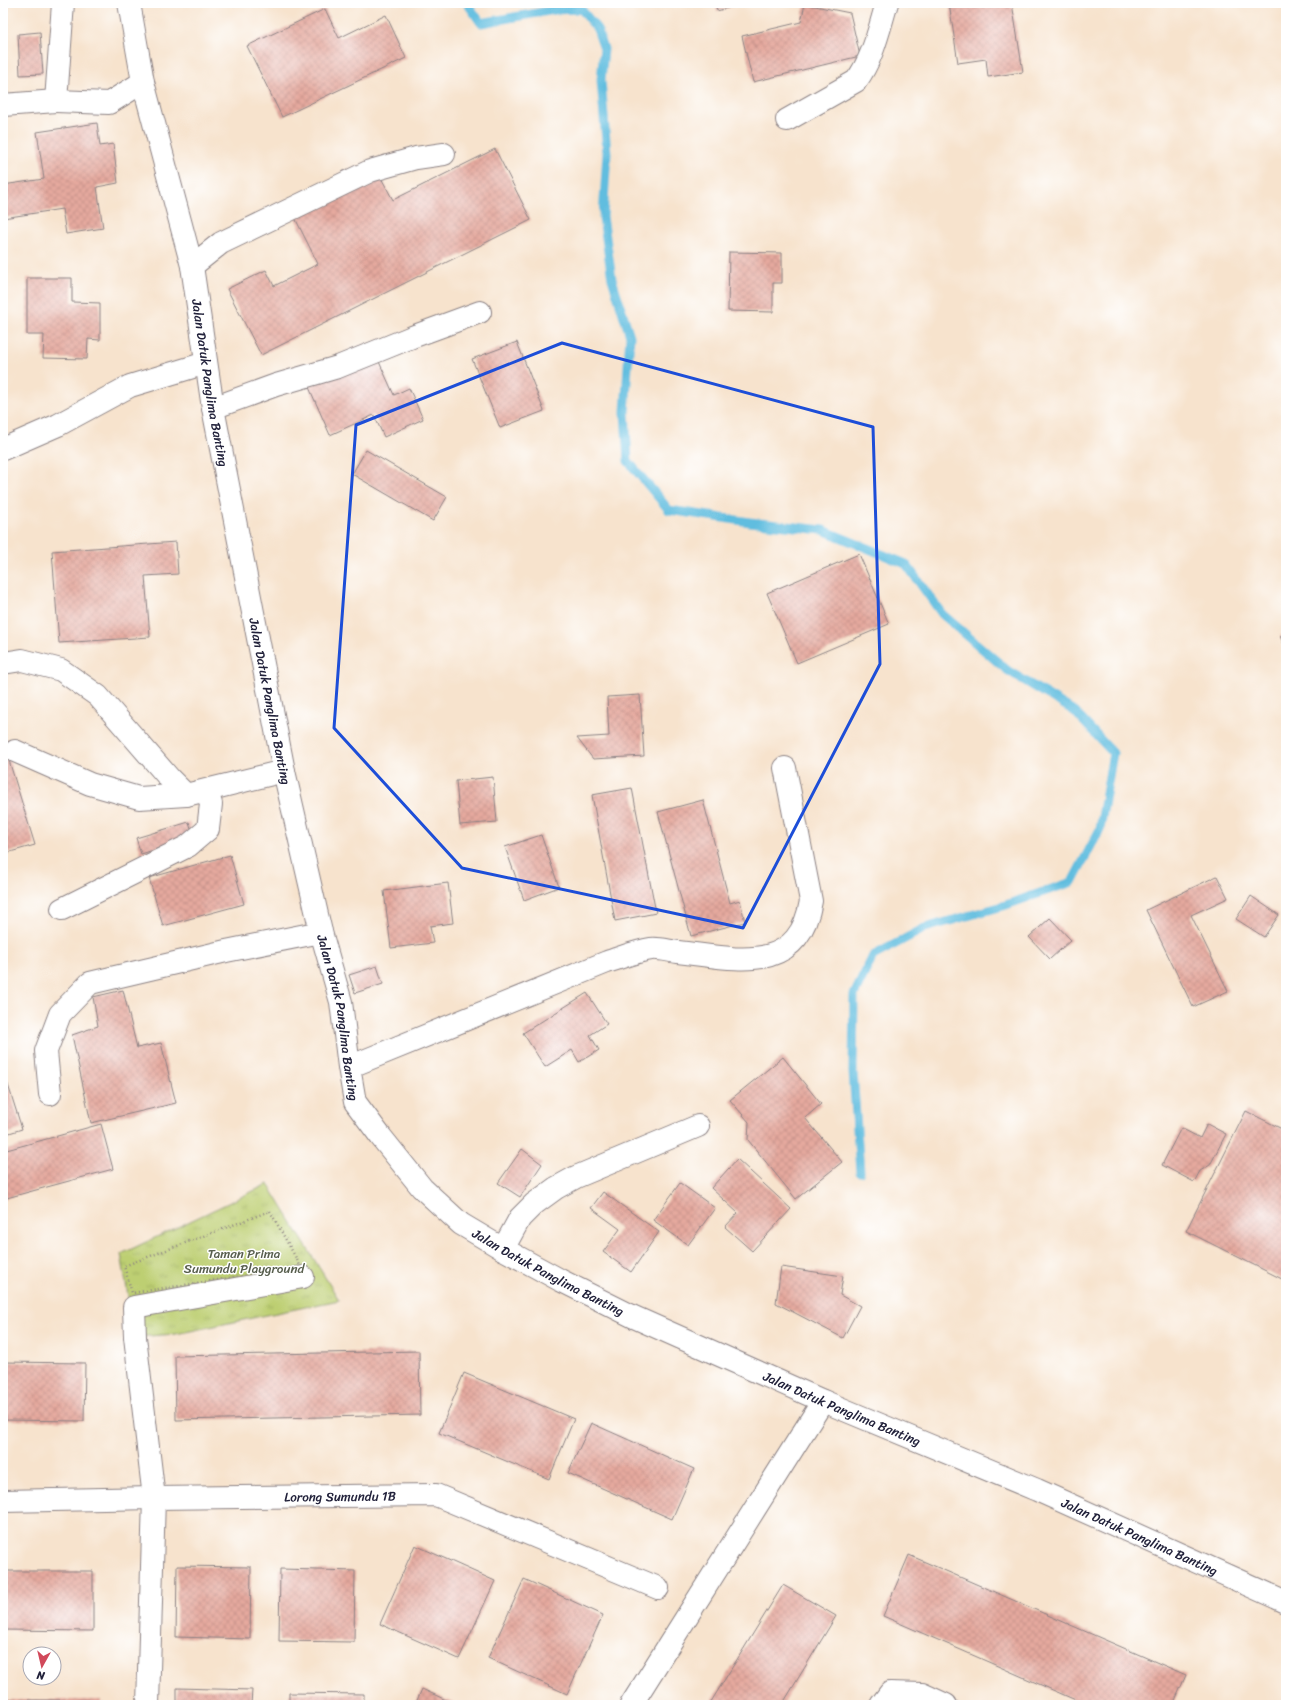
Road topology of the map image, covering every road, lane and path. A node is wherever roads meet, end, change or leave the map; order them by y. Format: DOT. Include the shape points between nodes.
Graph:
graph roads {
  1 [pos="63,3"];
  2 [pos="129,3"];
  3 [pos="887,3"];
  4 [pos="143,82"];
  5 [pos="56,101"];
  6 [pos="3,105"];
  7 [pos="787,120"];
  8 [pos="444,154"];
  9 [pos="192,266"];
  10 [pos="480,312"];
  11 [pos="206,363"];
  12 [pos="213,408"];
  13 [pos="3,449"];
  14 [pos="3,662"];
  15 [pos="15,751"];
  16 [pos="785,768"];
  17 [pos="284,771"];
  18 [pos="196,793"];
  19 [pos="62,909"];
  20 [pos="321,932"];
  21 [pos="349,1067"];
  22 [pos="50,1094"];
  23 [pos="698,1126"];
  24 [pos="503,1249"];
  25 [pos="302,1272"];
  26 [pos="823,1401"];
  27 [pos="154,1498"];
  28 [pos="3,1501"];
  29 [pos="658,1588"];
  30 [pos="1286,1602"];
  31 [pos="148,1705"];
  32 [pos="631,1705"];
  33 [pos="881,1705"];
  34 [pos="946,1705"];
  1 -- 5 [label="street"];
  2 -- 4 [label="street, Jalan Datuk Panglima Banting"];
  3 -- 7 [label="street" via="868,61 856,81"];
  4 -- 5 [label="street" via="109,103"];
  4 -- 9 [label="street, Jalan Datuk Panglima Banting"];
  5 -- 6 [label="street"];
  8 -- 9 [label="street" via="416,158 370,171 221,242"];
  9 -- 11 [label="street, Jalan Datuk Panglima Banting"];
  10 -- 12 [label="street" via="338,367 276,385"];
  11 -- 12 [label="street, Jalan Datuk Panglima Banting"];
  11 -- 13 [label="street" via="130,386 58,425"];
  12 -- 17 [label="street, Jalan Datuk Panglima Banting"];
  14 -- 18 [label="street" via="22,660 61,670 98,696 170,779"];
  15 -- 18 [label="street" via="90,784 139,798"];
  16 -- 21 [label="street" via="811,901 808,918 786,949 762,958 737,958 651,949 607,962"];
  17 -- 18 [label="street"];
  17 -- 20 [label="street, Jalan Datuk Panglima Banting"];
  18 -- 19 [label="street" via="211,804 208,829 188,846"];
  20 -- 21 [label="street, Jalan Datuk Panglima Banting" via="341,1002"];
  20 -- 22 [label="street" via="90,983 60,1014 46,1051"];
  21 -- 24 [label="street, Jalan Datuk Panglima Banting" via="356,1102 422,1188 461,1224"];
  23 -- 24 [label="street" via="556,1188 520,1218"];
  24 -- 26 [label="street, Jalan Datuk Panglima Banting" via="634,1317"];
  25 -- 25 [label="path" via="270,1211 124,1266 132,1293"];
  25 -- 27 [label="street" via="134,1306 135,1337"];
  26 -- 30 [label="street, Jalan Datuk Panglima Banting" via="1037,1490"];
  26 -- 32 [label="street"];
  27 -- 28 [label="street, Lorong Sumundu 1B"];
  27 -- 29 [label="street, Lorong Sumundu 1B" via="436,1495"];
  27 -- 31 [label="street"];
  33 -- 34 [label="street" via="890,1693 922,1694"];
}
